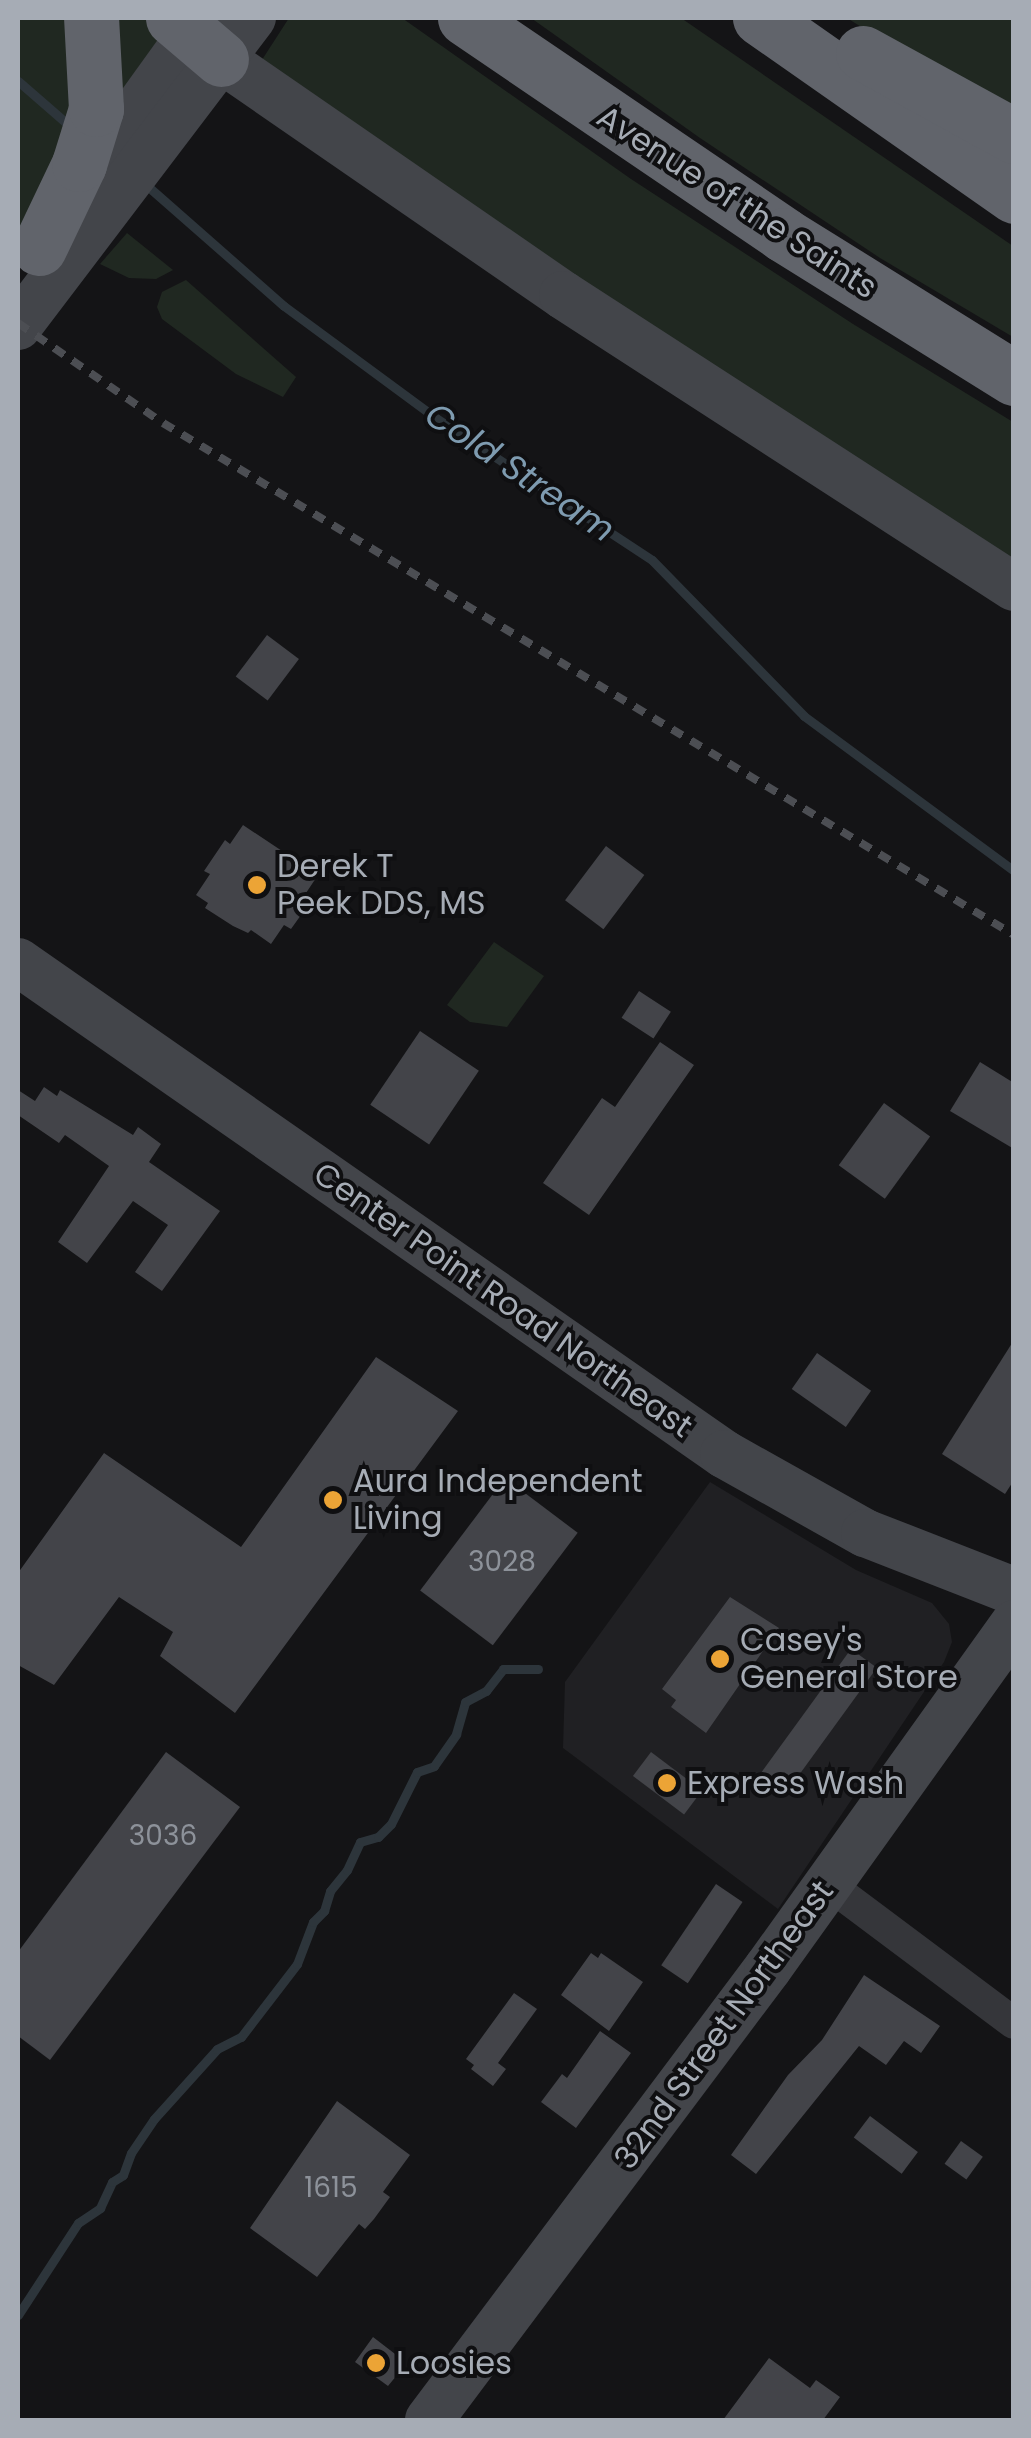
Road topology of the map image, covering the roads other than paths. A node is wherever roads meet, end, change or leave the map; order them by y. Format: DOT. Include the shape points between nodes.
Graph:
graph roads {
  1 [pos="91,18"];
  2 [pos="465,18"];
  3 [pos="760,18"];
  4 [pos="802,18"];
  5 [pos="208,29"];
  6 [pos="123,130"];
  7 [pos="1014,136"];
  8 [pos="1014,196"];
  9 [pos="80,203"];
  10 [pos="28,263"];
  11 [pos="18,326"];
  12 [pos="1014,378"];
  13 [pos="1014,587"];
  14 [pos="18,962"];
  15 [pos="1014,1592"];
  16 [pos="1014,1624"];
  17 [pos="828,1884"];
  18 [pos="1014,2023"];
  19 [pos="429,2420"];
  1 -- 6 [label="highway"];
  2 -- 12 [label="highway, Avenue of the Saints" via="721,194"];
  3 -- 8 [label="highway"];
  4 -- 7 [label="highway"];
  5 -- 6 [label="main road"];
  5 -- 13 [label="main road" via="563,295"];
  6 -- 9 [label="highway"];
  9 -- 10 [label="highway"];
  9 -- 11 [label="main road"];
  14 -- 15 [label="main road, Center Point Road Northeast" via="724,1454 864,1533"];
  16 -- 17 [label="main road, 32nd Street Northeast"];
  17 -- 18 [label="street"];
  17 -- 19 [label="main road, 32nd Street Northeast"];
}
